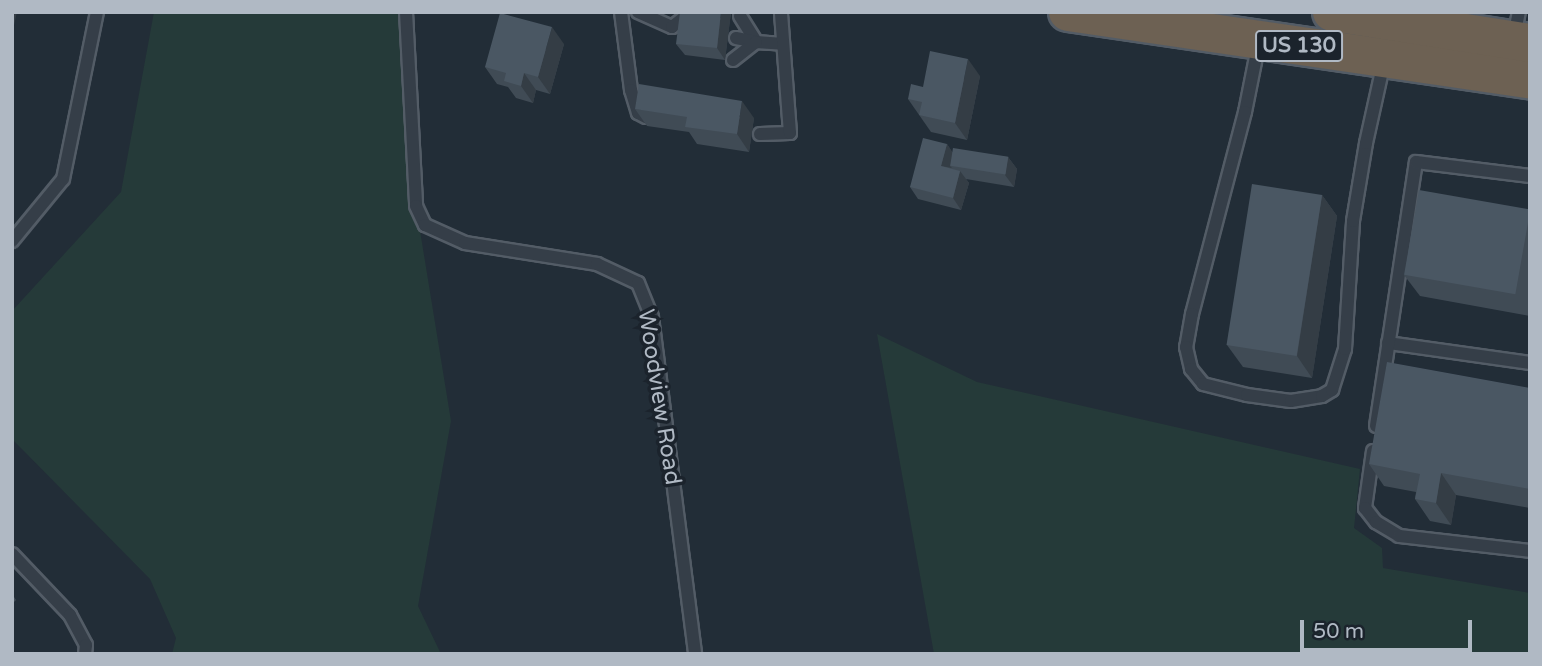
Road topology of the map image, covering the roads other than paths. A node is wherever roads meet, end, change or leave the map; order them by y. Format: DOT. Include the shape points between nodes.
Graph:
graph roads {
  1 [pos="97,12"];
  2 [pos="406,12"];
  3 [pos="621,12"];
  4 [pos="638,12"];
  5 [pos="691,12"];
  6 [pos="781,12"];
  7 [pos="1068,12"];
  8 [pos="1332,12"];
  9 [pos="740,16"];
  10 [pos="675,31"];
  11 [pos="692,31"];
  12 [pos="1520,32"];
  13 [pos="736,38"];
  14 [pos="1259,40"];
  15 [pos="756,42"];
  16 [pos="783,44"];
  17 [pos="1385,58"];
  18 [pos="733,60"];
  19 [pos="1530,79"];
  20 [pos="655,121"];
  21 [pos="760,134"];
  22 [pos="1530,176"];
  23 [pos="12,241"];
  24 [pos="1388,343"];
  25 [pos="1530,363"];
  26 [pos="1530,551"];
  27 [pos="12,554"];
  28 [pos="85,654"];
  29 [pos="695,654"];
  1 -- 23 [label="lane" via="63,179"];
  2 -- 29 [label="lane, Woodview Road" via="416,206 425,225 465,243 597,264 638,284 652,317"];
  3 -- 20 [label="lane" via="638,113"];
  4 -- 10 [label="lane"];
  5 -- 10 [label="lane"];
  6 -- 16 [label="lane"];
  7 -- 14 [label="highway, US 130"];
  8 -- 12 [label="highway, US 130"];
  9 -- 15 [label="lane"];
  10 -- 11 [label="lane"];
  13 -- 15 [label="lane"];
  14 -- 17 [label="highway, US 130"];
  14 -- 17 [label="lane" via="1186,347 1191,369 1203,384 1247,395 1292,401 1332,390 1345,349 1353,221"];
  15 -- 16 [label="lane"];
  15 -- 18 [label="lane"];
  16 -- 21 [label="lane" via="790,133"];
  17 -- 19 [label="highway, US 130"];
  22 -- 24 [label="lane" via="1416,162"];
  24 -- 25 [label="lane"];
  24 -- 26 [label="lane" via="1365,508 1376,522 1399,536"];
  27 -- 28 [label="lane" via="70,615 86,645"];
}
